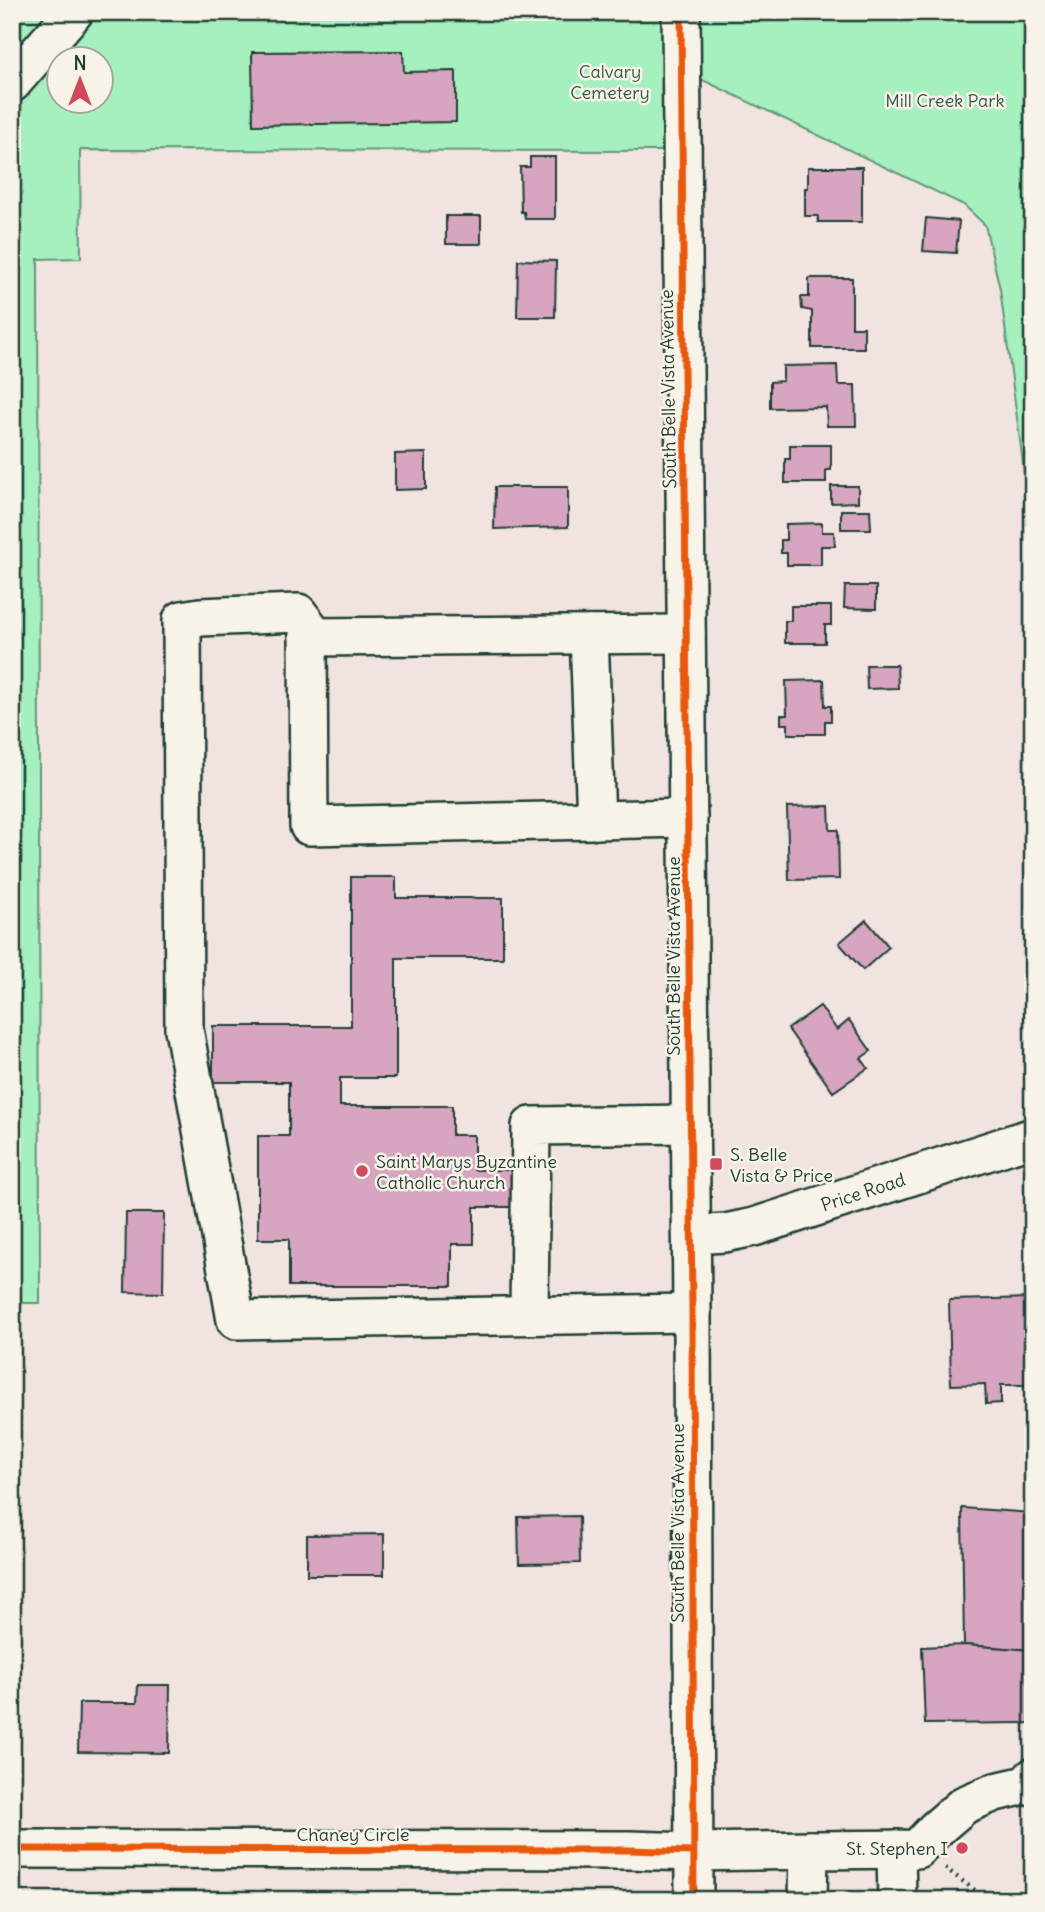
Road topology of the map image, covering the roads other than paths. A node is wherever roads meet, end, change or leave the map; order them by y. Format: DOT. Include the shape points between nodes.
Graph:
graph roads {
  1 [pos="74,12"];
  2 [pos="681,12"];
  3 [pos="12,83"];
  4 [pos="686,634"];
  5 [pos="589,635"];
  6 [pos="308,637"];
  7 [pos="688,818"];
  8 [pos="596,820"];
  9 [pos="691,1124"];
  10 [pos="1033,1137"];
  11 [pos="692,1235"];
  12 [pos="692,1312"];
  13 [pos="529,1315"];
  14 [pos="1033,1777"];
  15 [pos="12,1849"];
  16 [pos="896,1849"];
  17 [pos="809,1850"];
  18 [pos="693,1852"];
  19 [pos="694,1900"];
  20 [pos="808,1900"];
  21 [pos="897,1900"];
  1 -- 3 [label="street"];
  2 -- 4 [label="street, South Belle Vista Avenue"];
  4 -- 5 [label="street"];
  4 -- 7 [label="street, South Belle Vista Avenue"];
  5 -- 6 [label="street"];
  5 -- 8 [label="street"];
  6 -- 8 [label="street" via="309,826"];
  6 -- 13 [label="street" via="308,626 298,613 182,620 184,1029 236,1320"];
  7 -- 8 [label="street"];
  7 -- 9 [label="street, South Belle Vista Avenue"];
  9 -- 11 [label="street, South Belle Vista Avenue"];
  9 -- 13 [label="street" via="531,1126"];
  10 -- 11 [label="street, Price Road" via="754,1227"];
  11 -- 12 [label="street, South Belle Vista Avenue"];
  12 -- 13 [label="street"];
  12 -- 18 [label="street, South Belle Vista Avenue"];
  14 -- 16 [label="street, Chaney Circle" via="1026,1785 964,1805 917,1849"];
  15 -- 18 [label="street, Chaney Circle"];
  16 -- 17 [label="street, Chaney Circle"];
  16 -- 21 [label="street"];
  17 -- 18 [label="street, Chaney Circle"];
  17 -- 20 [label="street"];
  18 -- 19 [label="street, South Belle Vista Avenue"];
}
